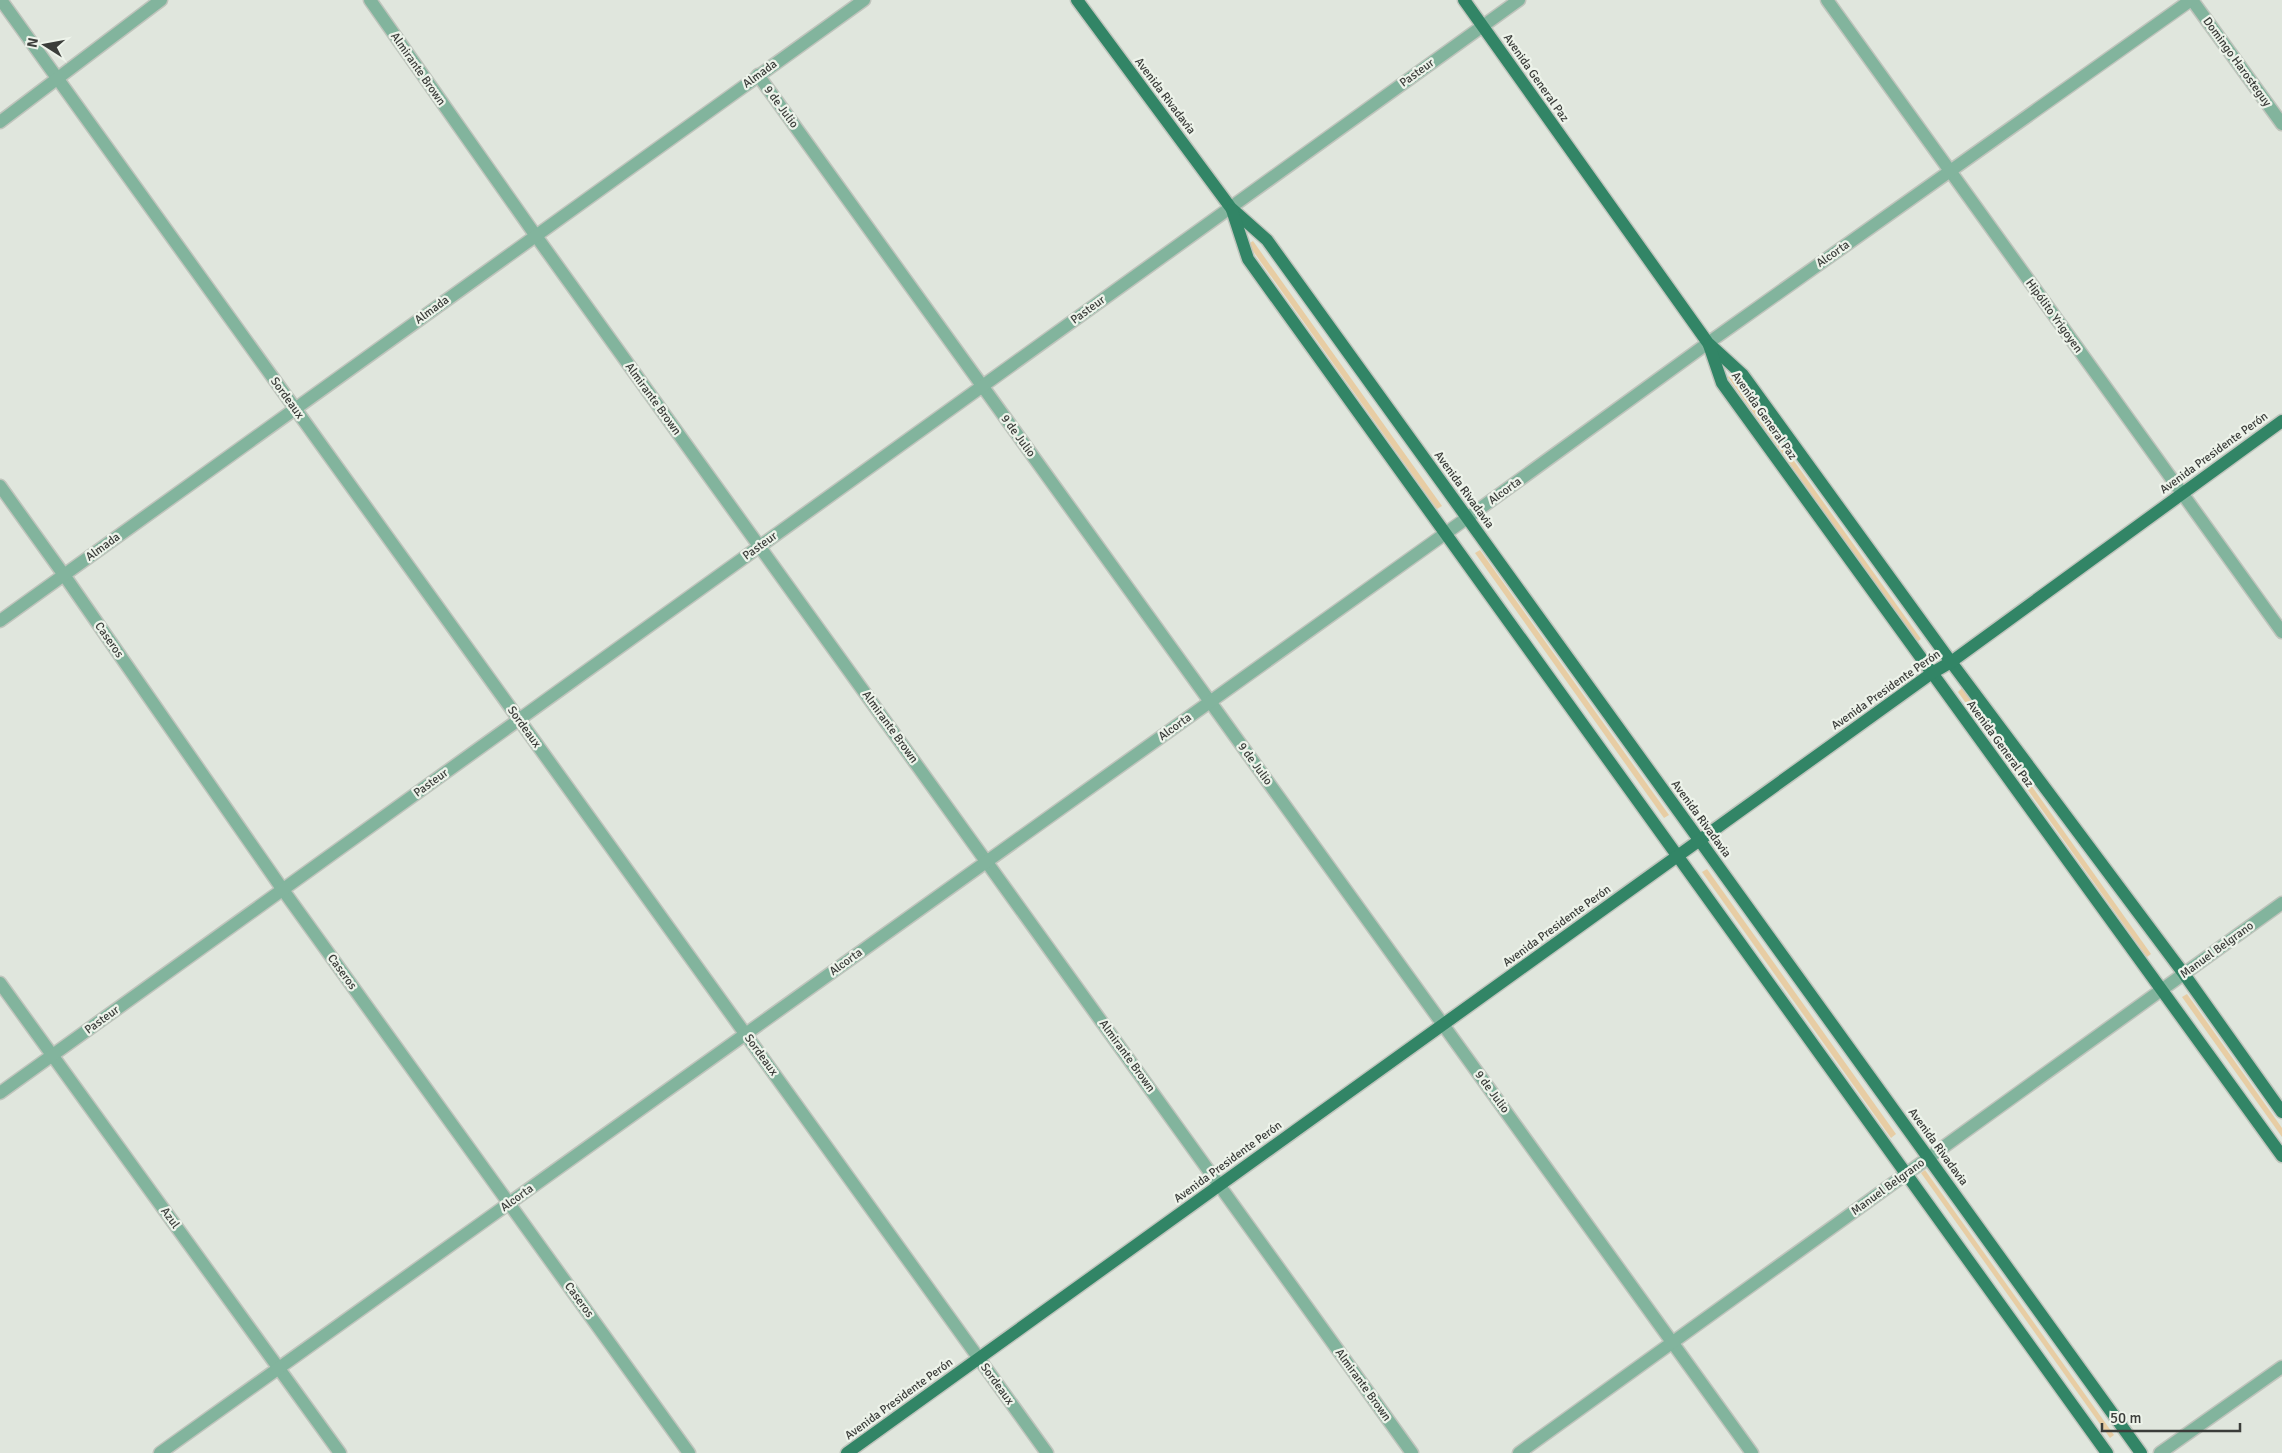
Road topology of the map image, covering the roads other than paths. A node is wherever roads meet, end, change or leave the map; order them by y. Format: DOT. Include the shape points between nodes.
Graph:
graph roads {
  1 [pos="1,0"];
  2 [pos="161,0"];
  3 [pos="370,0"];
  4 [pos="864,0"];
  5 [pos="1077,0"];
  6 [pos="1464,0"];
  7 [pos="1519,0"];
  8 [pos="1826,0"];
  9 [pos="2192,0"];
  10 [pos="1483,26"];
  11 [pos="758,75"];
  12 [pos="58,79"];
  13 [pos="0,122"];
  14 [pos="2282,124"];
  15 [pos="1950,172"];
  16 [pos="1231,208"];
  17 [pos="536,236"];
  18 [pos="1708,343"];
  19 [pos="983,386"];
  20 [pos="295,409"];
  21 [pos="2282,421"];
  22 [pos="0,486"];
  23 [pos="2182,493"];
  24 [pos="1467,518"];
  25 [pos="1446,533"];
  26 [pos="760,546"];
  27 [pos="64,575"];
  28 [pos="0,621"];
  29 [pos="2282,632"];
  30 [pos="1951,662"];
  31 [pos="1932,673"];
  32 [pos="1210,702"];
  33 [pos="519,720"];
  34 [pos="1700,840"];
  35 [pos="1678,856"];
  36 [pos="987,861"];
  37 [pos="282,890"];
  38 [pos="2282,903"];
  39 [pos="2184,974"];
  40 [pos="0,983"];
  41 [pos="2162,990"];
  42 [pos="1443,1024"];
  43 [pos="746,1034"];
  44 [pos="52,1055"];
  45 [pos="0,1093"];
  46 [pos="2282,1112"];
  47 [pos="2282,1156"];
  48 [pos="1929,1158"];
  49 [pos="1906,1174"];
  50 [pos="1220,1185"];
  51 [pos="509,1203"];
  52 [pos="1672,1342"];
  53 [pos="979,1358"];
  54 [pos="2282,1367"];
  55 [pos="278,1368"];
  56 [pos="160,1453"];
  57 [pos="340,1453"];
  58 [pos="689,1453"];
  59 [pos="848,1453"];
  60 [pos="1047,1453"];
  61 [pos="1412,1453"];
  62 [pos="1519,1453"];
  63 [pos="1752,1453"];
  64 [pos="2107,1453"];
  65 [pos="2141,1453"];
  66 [pos="2160,1453"];
  1 -- 12 [label="street, Sordeaux"];
  2 -- 12 [label="street"];
  3 -- 17 [label="street, Almirante Brown"];
  4 -- 11 [label="street, Almada"];
  5 -- 16 [label="main road, Avenida Rivadavia"];
  6 -- 10 [label="main road, Avenida General Paz"];
  7 -- 10 [label="street, Pasteur"];
  8 -- 15 [label="street, Hipólito Yrigoyen"];
  9 -- 14 [label="street, Domingo Harosteguy"];
  9 -- 15 [label="street, Alcorta"];
  10 -- 16 [label="street, Pasteur"];
  10 -- 18 [label="main road, Avenida General Paz"];
  11 -- 17 [label="street, Almada"];
  11 -- 19 [label="street, 9 de Julio"];
  12 -- 13 [label="street"];
  12 -- 20 [label="street, Sordeaux"];
  15 -- 18 [label="street, Alcorta"];
  15 -- 23 [label="street, Hipólito Yrigoyen"];
  16 -- 19 [label="street, Pasteur"];
  16 -- 24 [label="main road, Avenida Rivadavia" via="1267,240"];
  16 -- 25 [label="main road, Avenida Rivadavia" via="1248,259"];
  17 -- 20 [label="street, Almada"];
  17 -- 26 [label="street, Almirante Brown"];
  18 -- 24 [label="street, Alcorta"];
  18 -- 30 [label="main road, Avenida General Paz" via="1744,375"];
  18 -- 31 [label="main road, Avenida General Paz" via="1722,383"];
  19 -- 26 [label="street, Pasteur"];
  19 -- 32 [label="street, 9 de Julio"];
  20 -- 27 [label="street, Almada"];
  20 -- 33 [label="street, Sordeaux"];
  21 -- 23 [label="main road, Avenida Presidente Perón"];
  22 -- 27 [label="street, Caseros"];
  23 -- 29 [label="street, Hipólito Yrigoyen"];
  23 -- 30 [label="main road, Avenida Presidente Perón"];
  24 -- 25 [label="street, Alcorta"];
  24 -- 34 [label="main road, Avenida Rivadavia"];
  25 -- 32 [label="street, Alcorta"];
  25 -- 35 [label="main road, Avenida Rivadavia"];
  26 -- 33 [label="street, Pasteur"];
  26 -- 36 [label="street, Almirante Brown"];
  27 -- 28 [label="street, Almada"];
  27 -- 37 [label="street, Caseros"];
  30 -- 31 [label="main road, Avenida Presidente Perón"];
  30 -- 39 [label="main road, Avenida General Paz"];
  31 -- 34 [label="main road, Avenida Presidente Perón"];
  31 -- 41 [label="main road, Avenida General Paz"];
  32 -- 36 [label="street, Alcorta"];
  32 -- 42 [label="street, 9 de Julio"];
  33 -- 37 [label="street, Pasteur"];
  33 -- 43 [label="street, Sordeaux"];
  34 -- 35 [label="main road, Avenida Presidente Perón"];
  34 -- 48 [label="main road, Avenida Rivadavia"];
  35 -- 42 [label="main road, Avenida Presidente Perón"];
  35 -- 49 [label="main road, Avenida Rivadavia"];
  36 -- 43 [label="street, Alcorta"];
  36 -- 50 [label="street, Almirante Brown"];
  37 -- 44 [label="street, Pasteur"];
  37 -- 51 [label="street, Caseros"];
  38 -- 39 [label="street, Manuel Belgrano"];
  39 -- 41 [label="street, Manuel Belgrano"];
  39 -- 46 [label="main road, Avenida General Paz"];
  40 -- 44 [label="street, Azul"];
  41 -- 47 [label="main road, Avenida General Paz"];
  41 -- 48 [label="street, Manuel Belgrano"];
  42 -- 50 [label="main road, Avenida Presidente Perón"];
  42 -- 52 [label="street, 9 de Julio"];
  43 -- 51 [label="street, Alcorta"];
  43 -- 53 [label="street, Sordeaux"];
  44 -- 45 [label="street, Pasteur"];
  44 -- 55 [label="street, Azul"];
  48 -- 49 [label="street, Manuel Belgrano"];
  48 -- 65 [label="main road, Avenida Rivadavia"];
  49 -- 52 [label="street, Manuel Belgrano"];
  49 -- 64 [label="main road, Avenida Rivadavia"];
  50 -- 53 [label="main road, Avenida Presidente Perón"];
  50 -- 61 [label="street, Almirante Brown"];
  51 -- 55 [label="street, Alcorta"];
  51 -- 58 [label="street, Caseros"];
  52 -- 62 [label="street, Manuel Belgrano"];
  52 -- 63 [label="street, 9 de Julio"];
  53 -- 59 [label="main road, Avenida Presidente Perón"];
  53 -- 60 [label="street, Sordeaux"];
  54 -- 66 [label="street"];
  55 -- 56 [label="street, Alcorta"];
  55 -- 57 [label="street, Azul"];
}
